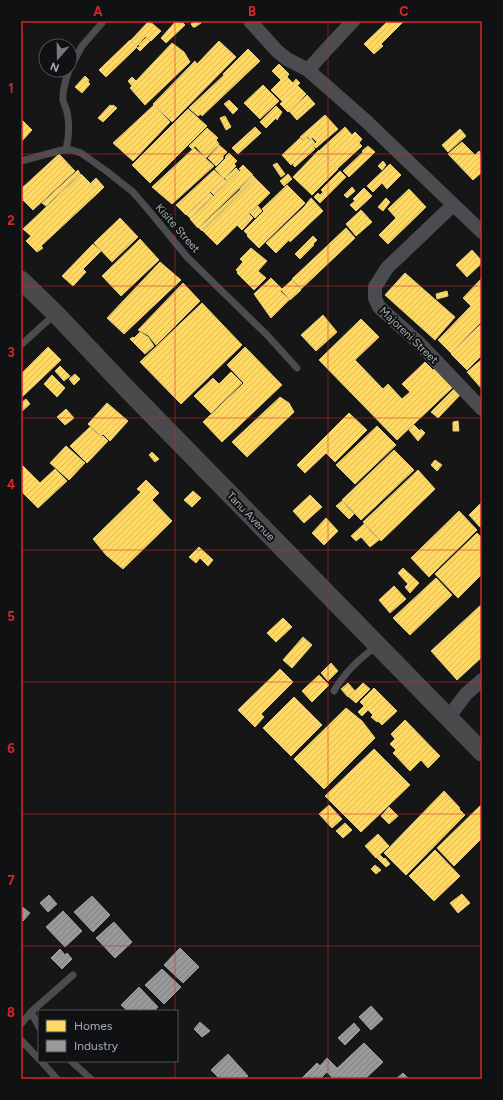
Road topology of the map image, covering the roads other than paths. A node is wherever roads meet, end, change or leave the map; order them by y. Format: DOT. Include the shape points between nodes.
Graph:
graph roads {
  1 [pos="250,21"];
  2 [pos="353,21"];
  3 [pos="102,23"];
  4 [pos="78,54"];
  5 [pos="308,70"];
  6 [pos="66,78"];
  7 [pos="66,149"];
  8 [pos="21,161"];
  9 [pos="453,205"];
  10 [pos="482,232"];
  11 [pos="21,280"];
  12 [pos="56,314"];
  13 [pos="21,345"];
  14 [pos="297,368"];
  15 [pos="482,409"];
  16 [pos="377,646"];
  17 [pos="482,680"];
  18 [pos="334,691"];
  19 [pos="448,718"];
  20 [pos="482,752"];
  21 [pos="73,975"];
  22 [pos="31,1012"];
  23 [pos="21,1024"];
  24 [pos="38,1024"];
  25 [pos="21,1040"];
  26 [pos="38,1058"];
  27 [pos="42,1062"];
  28 [pos="71,1062"];
  29 [pos="57,1079"];
  30 [pos="90,1079"];
  1 -- 5 [label="street" via="277,51"];
  2 -- 5 [label="street"];
  3 -- 4 [label="lane"];
  5 -- 9 [label="street" via="365,120"];
  6 -- 7 [label="lane" via="63,100 68,122"];
  7 -- 8 [label="lane"];
  7 -- 14 [label="lane, Kisite Street" via="81,153 133,192 187,257"];
  9 -- 10 [label="street"];
  9 -- 15 [label="street, Majoreni Street" via="387,268 375,287 375,298 379,307"];
  11 -- 12 [label="street, Tanu Avenue"];
  12 -- 13 [label="lane"];
  12 -- 16 [label="street, Tanu Avenue"];
  16 -- 18 [label="lane" via="345,675"];
  16 -- 19 [label="street, Tanu Avenue"];
  17 -- 19 [label="street" via="466,694"];
  19 -- 20 [label="street, Tanu Avenue"];
  21 -- 22 [label="lane"];
  22 -- 23 [label="lane"];
  22 -- 24 [label="lane"];
  25 -- 26 [label="lane"];
  27 -- 29 [label="lane"];
  28 -- 30 [label="lane"];
}
